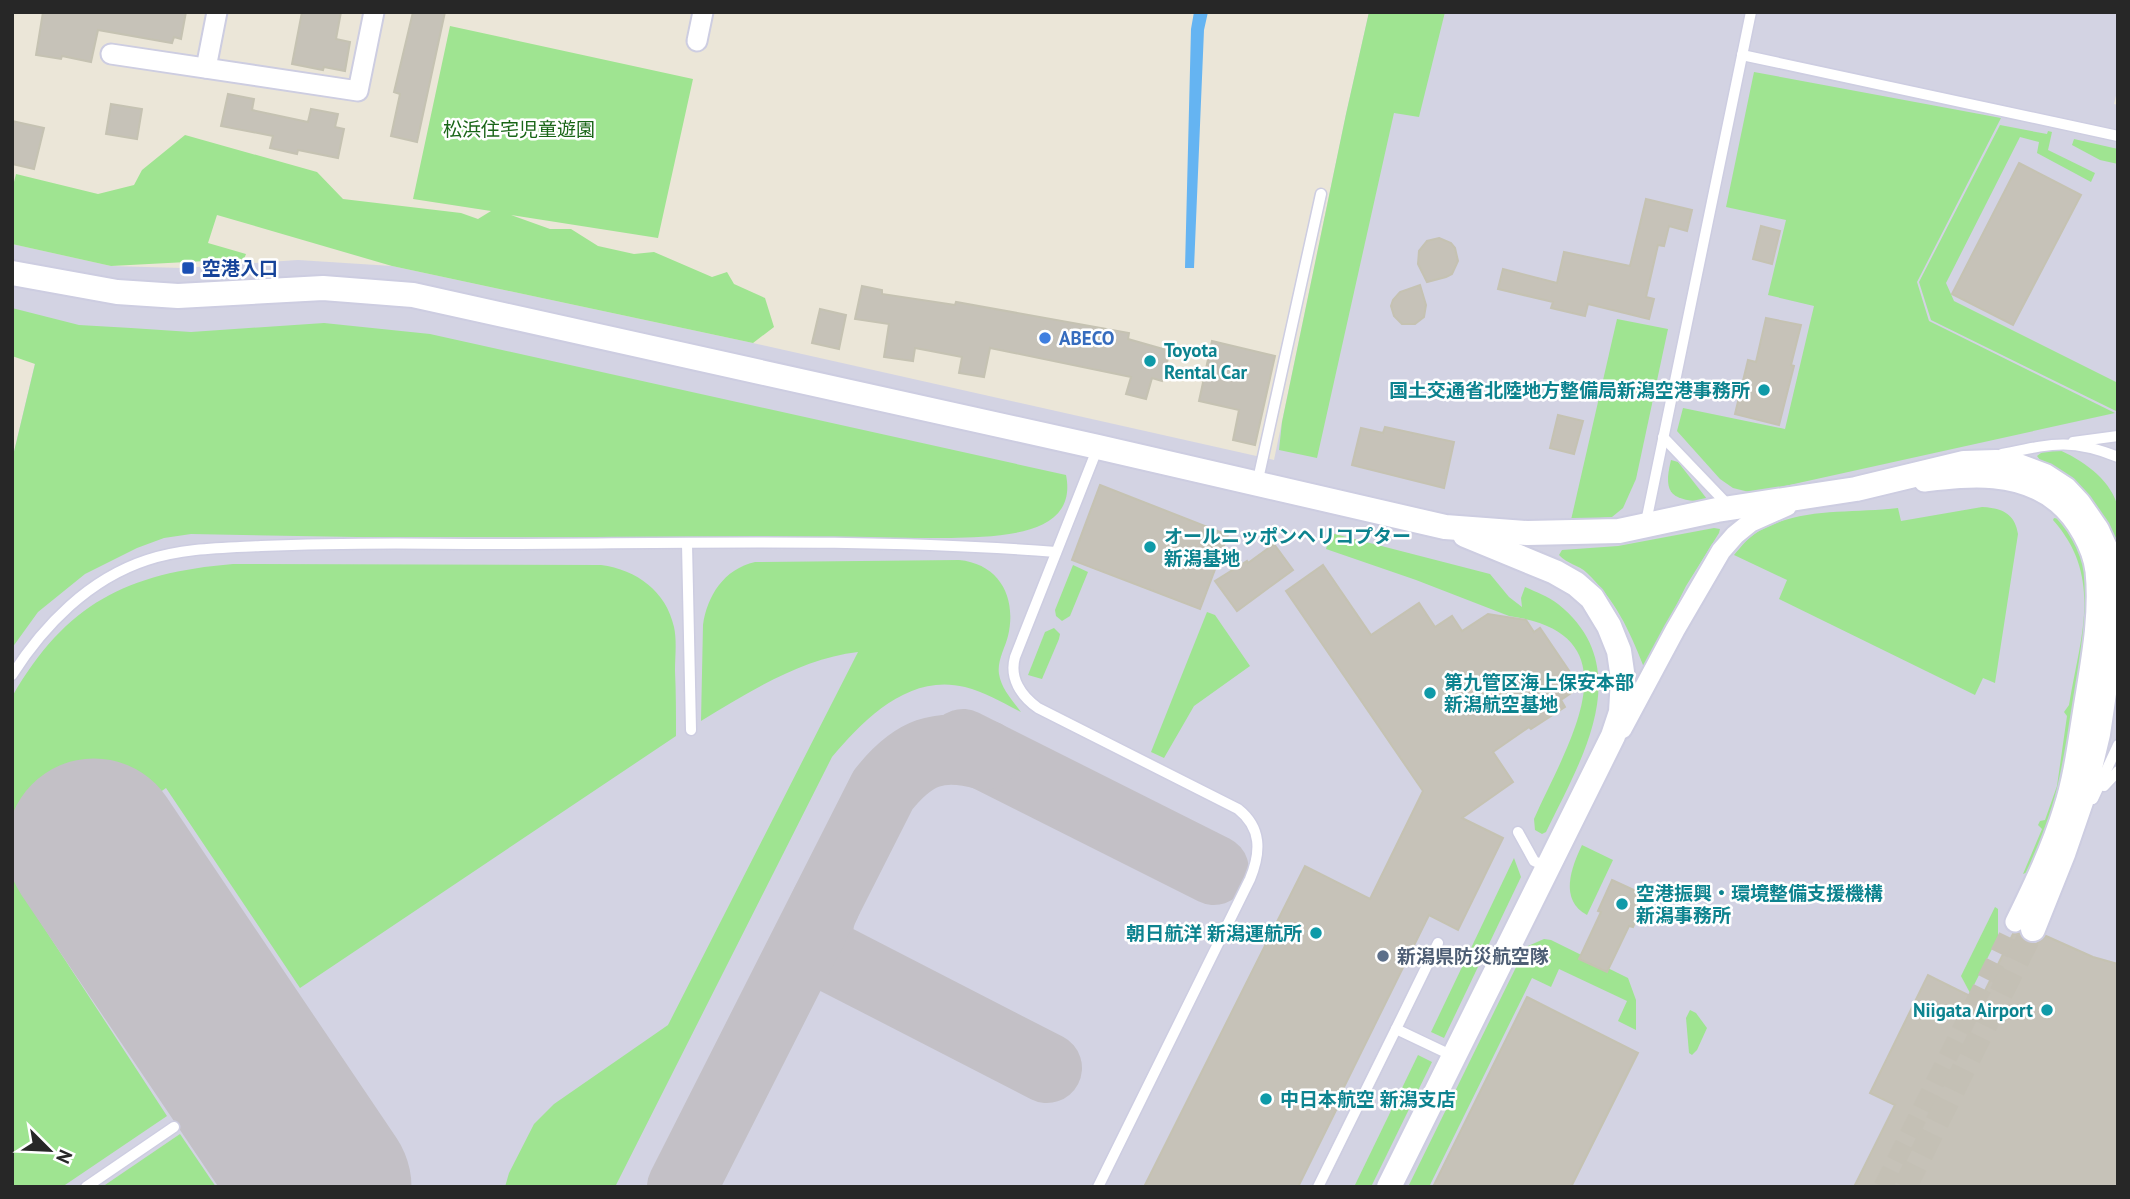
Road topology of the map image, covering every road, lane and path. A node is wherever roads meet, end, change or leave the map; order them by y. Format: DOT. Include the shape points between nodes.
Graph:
graph roads {
  1 [pos="217,12"];
  2 [pos="374,12"];
  3 [pos="703,12"];
  4 [pos="1752,12"];
  5 [pos="697,41"];
  6 [pos="111,54"];
  7 [pos="1742,55"];
  8 [pos="206,68"];
  9 [pos="2118,136"];
  10 [pos="1321,194"];
  11 [pos="12,273"];
  12 [pos="2118,436"];
  13 [pos="1664,437"];
  14 [pos="2062,443"];
  15 [pos="1098,447"];
  16 [pos="2118,457"];
  17 [pos="1964,463"];
  18 [pos="1257,485"];
  19 [pos="1856,489"];
  20 [pos="1809,497"];
  21 [pos="1731,509"];
  22 [pos="1645,525"];
  23 [pos="1445,527"];
  24 [pos="687,544"];
  25 [pos="1056,552"];
  26 [pos="12,675"];
  27 [pos="691,730"];
  28 [pos="2118,745"];
  29 [pos="2118,771"];
  30 [pos="2090,805"];
  31 [pos="1518,832"];
  32 [pos="1565,835"];
  33 [pos="1549,868"];
  34 [pos="2024,925"];
  35 [pos="1438,943"];
  36 [pos="1396,1029"];
  37 [pos="1455,1057"];
  38 [pos="174,1128"];
  39 [pos="86,1187"];
  40 [pos="1098,1187"];
  41 [pos="1318,1187"];
  42 [pos="1390,1187"];
  1 -- 8 [label="street"];
  2 -- 8 [label="street" via="358,91"];
  3 -- 5 [label="street"];
  4 -- 7 [label="lane"];
  6 -- 8 [label="street"];
  7 -- 9 [label="lane"];
  7 -- 13 [label="lane"];
  10 -- 18 [label="lane"];
  11 -- 15 [label="street" via="117,292 178,296 323,288 412,295"];
  12 -- 14 [label="lane"];
  13 -- 21 [label="lane"];
  13 -- 22 [label="lane"];
  14 -- 16 [label="lane"];
  14 -- 17 [label="lane"];
  15 -- 18 [label="street"];
  15 -- 25 [label="lane"];
  17 -- 19 [label="street"];
  17 -- 34 [label="street" via="2013,464 2065,489 2097,530 2114,583 2106,679 2084,793 2063,853"];
  18 -- 23 [label="street"];
  19 -- 20 [label="street"];
  19 -- 34 [label="street" via="1967,478 2018,482 2056,503 2074,521 2089,550 2096,597 2090,668 2070,785"];
  20 -- 21 [label="street"];
  20 -- 32 [label="street" via="1751,522 1721,551"];
  21 -- 22 [label="street"];
  22 -- 23 [label="street" via="1576,533"];
  23 -- 32 [label="street" via="1576,584 1592,598 1619,651 1621,712"];
  24 -- 25 [label="lane" via="867,544"];
  24 -- 26 [label="lane" via="318,543 191,549 146,560 104,579 64,611 29,648"];
  24 -- 27 [label="lane"];
  25 -- 40 [label="lane" via="1012,668 1022,693 1038,708 1237,808 1252,824 1258,841 1250,879"];
  28 -- 30 [label="lane"];
  29 -- 30 [label="lane"];
  30 -- 34 [label="lane"];
  31 -- 33 [label="lane" via="1534,861"];
  32 -- 33 [label="street"];
  33 -- 37 [label="street"];
  35 -- 36 [label="lane"];
  36 -- 37 [label="lane"];
  36 -- 41 [label="lane"];
  37 -- 42 [label="street"];
  38 -- 39 [label="lane"];
}
